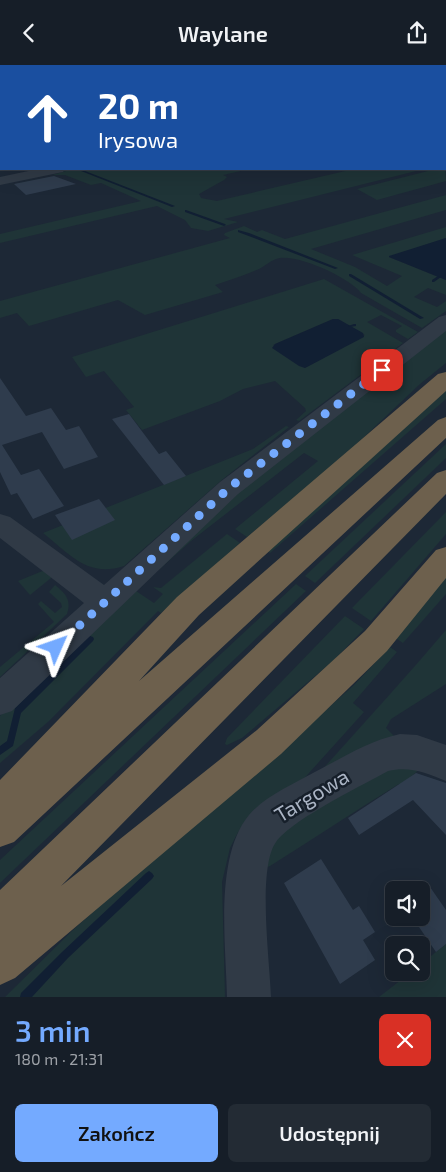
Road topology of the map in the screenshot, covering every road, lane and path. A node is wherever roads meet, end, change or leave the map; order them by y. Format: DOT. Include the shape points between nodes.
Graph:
graph roads {
  1 [pos="53,170"];
  2 [pos="0,181"];
  3 [pos="446,321"];
  4 [pos="446,379"];
  5 [pos="446,425"];
  6 [pos="446,479"];
  7 [pos="0,524"];
  8 [pos="446,558"];
  9 [pos="105,601"];
  10 [pos="0,700"];
  11 [pos="446,763"];
  12 [pos="0,807"];
  13 [pos="0,828"];
  14 [pos="0,919"];
  15 [pos="0,963"];
  16 [pos="249,997"];
  1 -- 2 [label="street"];
  3 -- 9 [label="street" via="229,488"];
  4 -- 12 [label="highway" via="188,606"];
  5 -- 13 [label="highway"];
  6 -- 14 [label="highway"];
  7 -- 9 [label="street"];
  8 -- 15 [label="highway" via="376,641 269,742"];
  9 -- 10 [label="street"];
  11 -- 16 [label="street, Targowa" via="417,752 382,755 278,814 263,828 254,842 244,880"];
}
